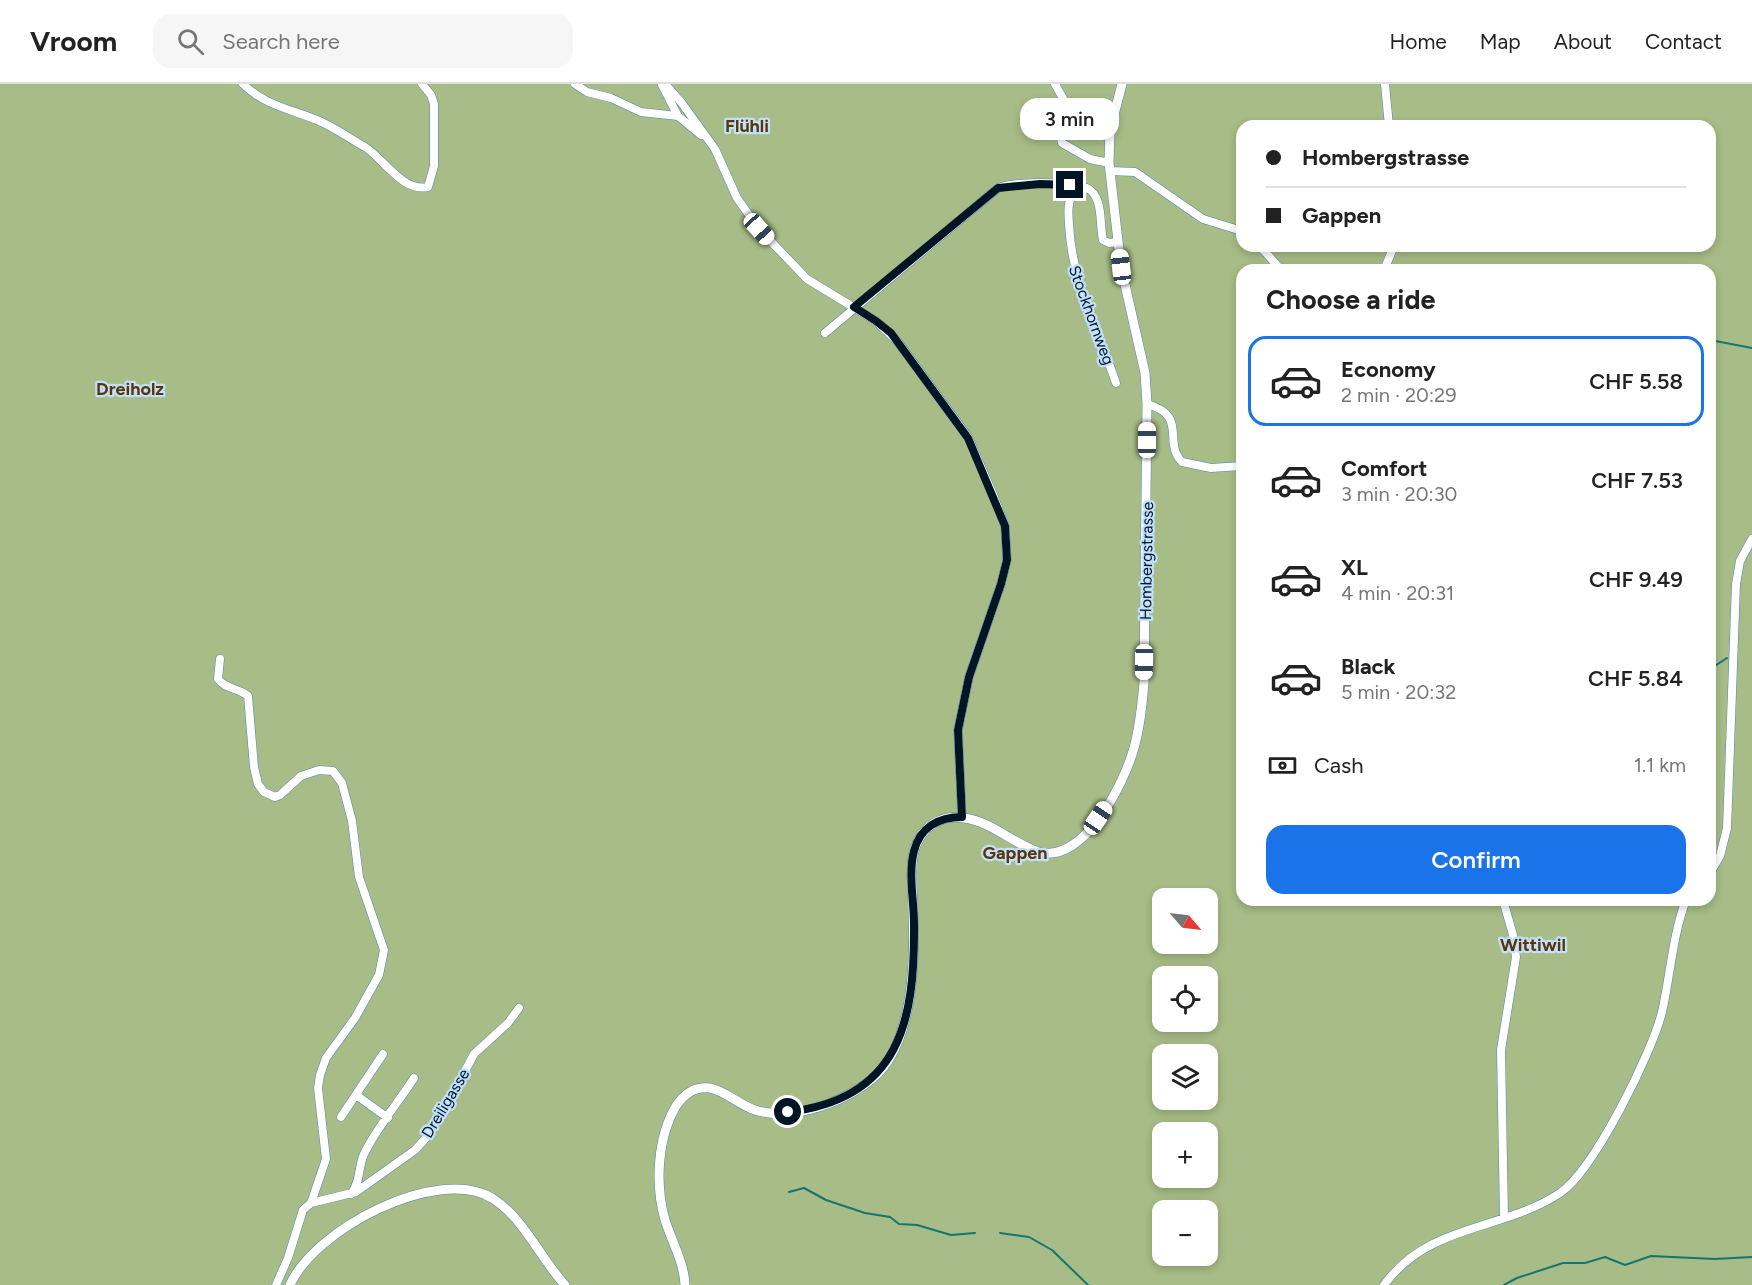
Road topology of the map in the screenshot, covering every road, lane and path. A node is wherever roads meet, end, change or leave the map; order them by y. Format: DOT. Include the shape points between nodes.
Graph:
graph roads {
  1 [pos="243,84"];
  2 [pos="422,84"];
  3 [pos="575,84"];
  4 [pos="663,84"];
  5 [pos="1055,84"];
  6 [pos="1122,84"];
  7 [pos="1385,84"];
  8 [pos="678,116"];
  9 [pos="1388,120"];
  10 [pos="711,142"];
  11 [pos="1110,167"];
  12 [pos="1076,190"];
  13 [pos="1236,229"];
  14 [pos="1118,243"];
  15 [pos="1265,252"];
  16 [pos="1276,264"];
  17 [pos="854,307"];
  18 [pos="825,333"];
  19 [pos="1116,382"];
  20 [pos="1147,404"];
  21 [pos="1236,466"];
  22 [pos="1752,539"];
  23 [pos="220,659"];
  24 [pos="962,817"];
  25 [pos="1716,863"];
  26 [pos="1505,906"];
  27 [pos="1685,906"];
  28 [pos="519,1008"];
  29 [pos="383,1054"];
  30 [pos="414,1078"];
  31 [pos="356,1095"];
  32 [pos="341,1117"];
  33 [pos="388,1118"];
  34 [pos="350,1195"];
  35 [pos="311,1203"];
  36 [pos="1504,1216"];
  37 [pos="276,1285"];
  38 [pos="290,1285"];
  39 [pos="565,1285"];
  40 [pos="685,1285"];
  41 [pos="1384,1285"];
  1 -- 2 [label="street" via="272,104 333,128 368,149 405,183 421,189 432,180 435,155 434,104"];
  3 -- 8 [label="street" via="641,112"];
  4 -- 8 [label="street"];
  4 -- 10 [label="street"];
  5 -- 11 [label="street" via="1065,102 1059,129 1062,143"];
  6 -- 11 [label="street, Hombergstrasse" via="1111,123"];
  7 -- 9 [label="street"];
  8 -- 10 [label="street"];
  10 -- 17 [label="street" via="737,198 759,229 807,279"];
  11 -- 13 [label="street" via="1135,172 1203,219"];
  11 -- 14 [label="street, Hombergstrasse"];
  12 -- 14 [label="street" via="1087,188 1094,192 1103,240"];
  12 -- 17 [label="street" via="1059,184 998,188"];
  12 -- 19 [label="street, Stockhornweg" via="1068,206 1073,267"];
  14 -- 20 [label="street, Hombergstrasse" via="1145,374"];
  15 -- 16 [label="street"];
  17 -- 18 [label="street"];
  17 -- 24 [label="street" via="891,333 963,430 1005,526 1007,560 969,677 958,730"];
  20 -- 21 [label="street" via="1165,411 1172,421 1175,451 1182,462 1211,468"];
  20 -- 24 [label="street, Hombergstrasse" via="1144,683 1138,733 1127,768 1098,818 1080,839 1060,852 1038,852"];
  22 -- 25 [label="street" via="1740,561 1736,584 1727,828"];
  23 -- 35 [label="street" via="221,683 248,696 254,767 264,792 280,795 311,771 337,774 352,821 360,877 384,950 378,975 326,1058 320,1075 318,1096 326,1159"];
  24 -- 40 [label="street" via="930,825 914,852 910,988 896,1047 880,1071 847,1095 800,1111 755,1110 708,1088 689,1092 675,1108 662,1146 660,1189"];
  26 -- 36 [label="street" via="1516,957 1501,1050"];
  27 -- 36 [label="street" via="1656,1033 1606,1136 1564,1190"];
  28 -- 34 [label="street, Dreiligasse" via="474,1054 420,1145"];
  29 -- 31 [label="street"];
  30 -- 33 [label="street"];
  31 -- 32 [label="street"];
  31 -- 33 [label="street"];
  33 -- 34 [label="street" via="364,1155 358,1182"];
  34 -- 35 [label="street, Dreiligasse"];
  35 -- 37 [label="street" via="299,1218"];
  36 -- 41 [label="street" via="1413,1254"];
  38 -- 39 [label="street" via="304,1261 323,1242 370,1214 443,1189 487,1196 510,1213"];
}
